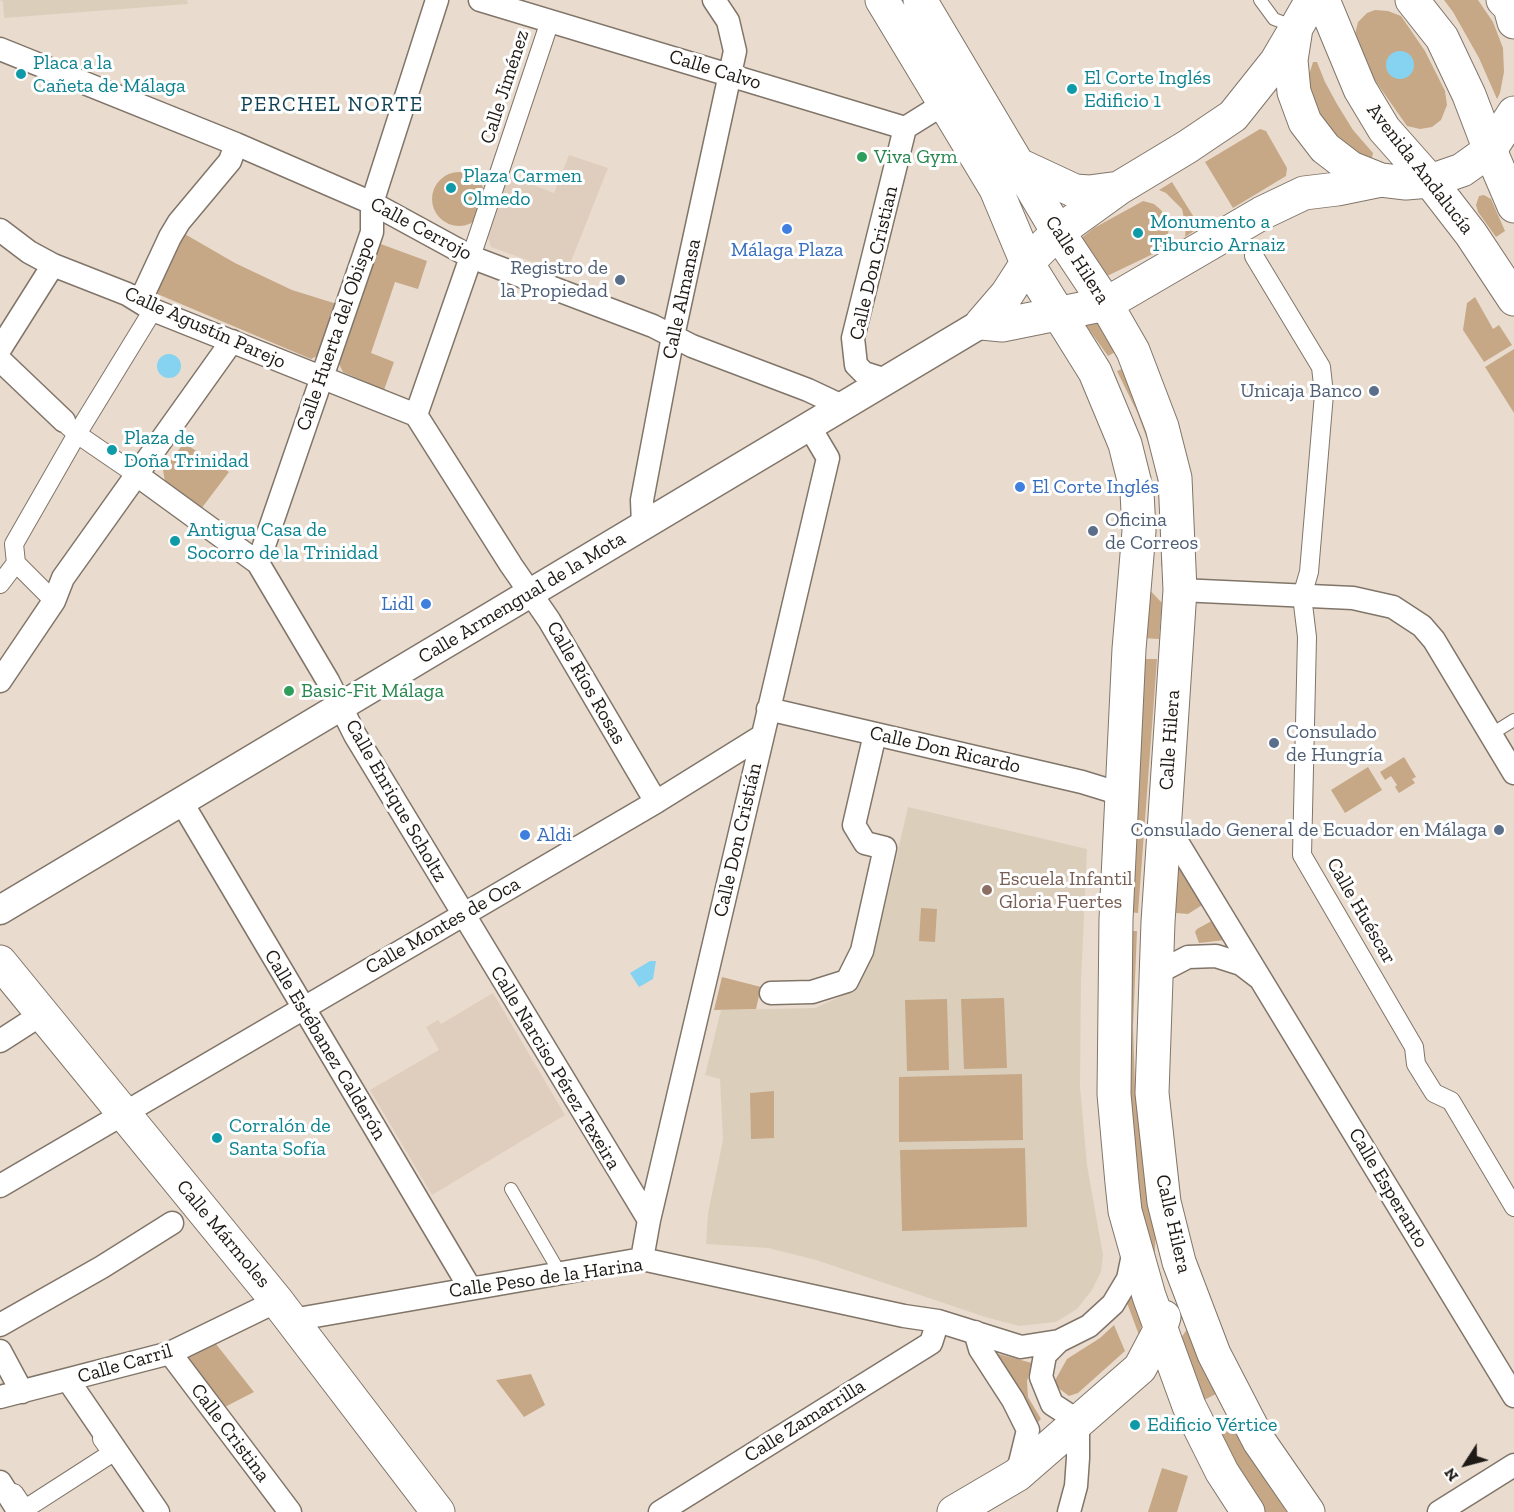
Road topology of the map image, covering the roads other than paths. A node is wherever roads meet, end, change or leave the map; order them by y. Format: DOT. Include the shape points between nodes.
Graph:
graph roads {
  1 [pos="438,0"];
  2 [pos="480,0"];
  3 [pos="714,0"];
  4 [pos="882,0"];
  5 [pos="920,0"];
  6 [pos="1260,0"];
  7 [pos="1323,0"];
  8 [pos="1412,0"];
  9 [pos="1503,0"];
  10 [pos="1304,14"];
  11 [pos="550,21"];
  12 [pos="1514,22"];
  13 [pos="2,55"];
  14 [pos="731,75"];
  15 [pos="945,103"];
  16 [pos="1514,113"];
  17 [pos="905,128"];
  18 [pos="236,144"];
  19 [pos="1490,150"];
  20 [pos="1017,164"];
  21 [pos="1381,180"];
  22 [pos="1430,181"];
  23 [pos="1119,188"];
  24 [pos="372,203"];
  25 [pos="1514,206"];
  26 [pos="0,230"];
  27 [pos="1058,232"];
  28 [pos="471,256"];
  29 [pos="1254,256"];
  30 [pos="1027,263"];
  31 [pos="53,264"];
  32 [pos="1514,299"];
  33 [pos="1106,304"];
  34 [pos="149,308"];
  35 [pos="1059,313"];
  36 [pos="982,323"];
  37 [pos="673,336"];
  38 [pos="232,341"];
  39 [pos="0,349"];
  40 [pos="0,360"];
  41 [pos="321,378"];
  42 [pos="886,380"];
  43 [pos="842,406"];
  44 [pos="416,415"];
  45 [pos="809,426"];
  46 [pos="70,428"];
  47 [pos="137,475"];
  48 [pos="643,525"];
  49 [pos="1139,531"];
  50 [pos="8,562"];
  51 [pos="258,563"];
  52 [pos="1180,590"];
  53 [pos="531,592"];
  54 [pos="1302,596"];
  55 [pos="54,602"];
  56 [pos="0,681"];
  57 [pos="341,706"];
  58 [pos="768,709"];
  59 [pos="1514,720"];
  60 [pos="875,734"];
  61 [pos="1490,735"];
  62 [pos="762,736"];
  63 [pos="1514,773"];
  64 [pos="1121,794"];
  65 [pos="181,801"];
  66 [pos="656,802"];
  67 [pos="1165,822"];
  68 [pos="0,909"];
  69 [pos="462,915"];
  70 [pos="0,962"];
  71 [pos="1157,973"];
  72 [pos="1262,980"];
  73 [pos="771,993"];
  74 [pos="303,1008"];
  75 [pos="42,1014"];
  76 [pos="0,1041"];
  77 [pos="124,1113"];
  78 [pos="0,1186"];
  79 [pos="511,1189"];
  80 [pos="1514,1207"];
  81 [pos="649,1220"];
  82 [pos="172,1223"];
  83 [pos="1135,1246"];
  84 [pos="642,1259"];
  85 [pos="1179,1262"];
  86 [pos="560,1273"];
  87 [pos="470,1288"];
  88 [pos="285,1310"];
  89 [pos="938,1321"];
  90 [pos="0,1325"];
  91 [pos="1161,1330"];
  92 [pos="975,1332"];
  93 [pos="1059,1341"];
  94 [pos="0,1351"];
  95 [pos="170,1353"];
  96 [pos="1140,1368"];
  97 [pos="68,1380"];
  98 [pos="11,1394"];
  99 [pos="1514,1396"];
  100 [pos="0,1406"];
  101 [pos="1189,1406"];
  102 [pos="1078,1421"];
  103 [pos="1514,1465"];
  104 [pos="0,1472"];
  105 [pos="1017,1475"];
  106 [pos="0,1482"];
  107 [pos="19,1512"];
  108 [pos="158,1512"];
  109 [pos="290,1512"];
  110 [pos="438,1512"];
  111 [pos="660,1512"];
  112 [pos="954,1512"];
  113 [pos="1069,1512"];
  114 [pos="1248,1512"];
  115 [pos="1308,1512"];
  116 [pos="1439,1512"];
  1 -- 24 [label="street, Calle Huerta del Obispo"];
  2 -- 11 [label="street, Calle Calvo"];
  3 -- 14 [label="street, Calle Almansa" via="728,21 735,51"];
  4 -- 15 [label="main road, Calle Hilera"];
  5 -- 20 [label="main road, Calle Hilera"];
  6 -- 10 [label="lane" via="1274,19"];
  7 -- 22 [label="main road, Avenida Andalucía" via="1360,89 1384,129"];
  8 -- 19 [label="main road" via="1442,39"];
  9 -- 12 [label="main road" via="1510,7"];
  10 -- 21 [label="main road" via="1291,60 1294,92 1305,123 1325,148 1351,168"];
  10 -- 23 [label="main road, Calle Armengual de la Mota" via="1276,62 1233,116"];
  11 -- 14 [label="street, Calle Calvo"];
  11 -- 28 [label="street, Calle Jiménez"];
  13 -- 18 [label="street, Calle Cerrojo"];
  14 -- 17 [label="street, Calle Calvo"];
  14 -- 37 [label="street, Calle Almansa"];
  15 -- 17 [label="street"];
  15 -- 30 [label="main road, Calle Hilera" via="996,189"];
  16 -- 19 [label="main road"];
  17 -- 42 [label="street, Calle Don Cristian" via="853,338 855,365 864,374"];
  18 -- 24 [label="street, Calle Cerrojo"];
  18 -- 34 [label="street" via="230,161 170,237 143,295"];
  19 -- 22 [label="main road" via="1462,170"];
  19 -- 25 [label="main road"];
  20 -- 23 [label="main road, Calle Armengual de la Mota" via="1075,191"];
  20 -- 27 [label="main road, Calle Hilera"];
  21 -- 22 [label="main road"];
  21 -- 33 [label="main road" via="1304,193 1262,213"];
  22 -- 32 [label="main road, Avenida Andalucía"];
  23 -- 27 [label="main road, Calle Armengual de la Mota"];
  24 -- 28 [label="street, Calle Cerrojo"];
  24 -- 41 [label="street, Calle Huerta del Obispo" via="372,232"];
  26 -- 31 [label="street, Calle Agustín Parejo"];
  27 -- 30 [label="main road, Calle Armengual de la Mota"];
  27 -- 33 [label="main road, Calle Hilera"];
  28 -- 37 [label="street, Calle Cerrojo"];
  28 -- 44 [label="street"];
  29 -- 54 [label="street, Calle Huéscar" via="1321,367 1323,394 1308,572"];
  30 -- 35 [label="main road, Calle Hilera"];
  30 -- 36 [label="main road, Calle Armengual de la Mota"];
  31 -- 34 [label="street, Calle Agustín Parejo" via="127,294"];
  31 -- 39 [label="street"];
  33 -- 35 [label="main road"];
  33 -- 52 [label="main road, Calle Hilera" via="1132,351 1162,427 1175,478"];
  34 -- 38 [label="street, Calle Agustín Parejo"];
  34 -- 46 [label="street"];
  35 -- 36 [label="main road" via="1002,325"];
  35 -- 49 [label="main road, Calle Hilera" via="1095,372 1125,444 1137,492"];
  36 -- 42 [label="street, Calle Armengual de la Mota"];
  37 -- 43 [label="street, Calle Cerrojo"];
  37 -- 48 [label="street, Calle Almansa" via="642,500"];
  38 -- 41 [label="street, Calle Agustín Parejo"];
  38 -- 47 [label="street"];
  40 -- 46 [label="street"];
  41 -- 44 [label="street, Calle Agustín Parejo"];
  41 -- 51 [label="street, Calle Huerta del Obispo"];
  42 -- 43 [label="street, Calle Armengual de la Mota"];
  43 -- 45 [label="street, Calle Armengual de la Mota"];
  44 -- 53 [label="street, Calle Ríos Rosas"];
  45 -- 48 [label="street, Calle Armengual de la Mota"];
  45 -- 58 [label="street, Calle Don Cristián" via="828,458"];
  46 -- 47 [label="street"];
  46 -- 50 [label="street"];
  47 -- 51 [label="street"];
  47 -- 55 [label="street" via="63,578"];
  48 -- 53 [label="street, Calle Armengual de la Mota"];
  49 -- 52 [label="main road" via="1149,570 1165,586"];
  49 -- 64 [label="main road, Calle Hilera"];
  50 -- 55 [label="street"];
  51 -- 57 [label="street, Calle Enrique Scholtz"];
  52 -- 54 [label="street"];
  52 -- 67 [label="main road, Calle Hilera"];
  53 -- 57 [label="street, Calle Armengual de la Mota"];
  53 -- 66 [label="street, Calle Ríos Rosas"];
  54 -- 61 [label="street" via="1353,598 1393,607 1422,626"];
  54 -- 80 [label="street, Calle Huéscar" via="1307,637 1302,855 1414,1047 1416,1065 1434,1093 1450,1101"];
  55 -- 56 [label="street"];
  57 -- 65 [label="street, Calle Armengual de la Mota"];
  57 -- 69 [label="street, Calle Enrique Scholtz"];
  58 -- 60 [label="street, Calle Don Ricardo"];
  58 -- 62 [label="street, Calle Don Cristián"];
  59 -- 61 [label="lane"];
  60 -- 64 [label="street, Calle Don Ricardo"];
  60 -- 73 [label="street" via="854,825 865,843 885,848 862,951 847,981 812,992"];
  61 -- 63 [label="street"];
  62 -- 66 [label="street, Calle Montes de Oca"];
  62 -- 81 [label="street, Calle Don Cristián"];
  64 -- 83 [label="main road, Calle Hilera" via="1114,1094 1125,1210"];
  65 -- 68 [label="street, Calle Armengual de la Mota"];
  65 -- 74 [label="street, Calle Estébanez Calderón"];
  66 -- 69 [label="street, Calle Montes de Oca"];
  67 -- 71 [label="main road, Calle Hilera"];
  67 -- 72 [label="street, Calle Esperanto"];
  69 -- 74 [label="street, Calle Montes de Oca"];
  69 -- 81 [label="street, Calle Narciso Pérez Texeira"];
  70 -- 75 [label="main road, Calle Mármoles"];
  71 -- 72 [label="street, Calle Esperanto" via="1188,957 1216,956 1241,964"];
  71 -- 85 [label="main road, Calle Hilera" via="1152,1093 1164,1202"];
  72 -- 99 [label="street, Calle Esperanto"];
  74 -- 77 [label="street, Calle Montes de Oca"];
  74 -- 87 [label="street, Calle Estébanez Calderón"];
  75 -- 76 [label="street"];
  75 -- 77 [label="main road, Calle Mármoles"];
  77 -- 78 [label="street, Calle Montes de Oca"];
  77 -- 88 [label="main road, Calle Mármoles"];
  79 -- 86 [label="lane"];
  81 -- 84 [label="street, Calle Don Cristián"];
  82 -- 90 [label="street"];
  83 -- 91 [label="main road, Calle Hilera"];
  83 -- 93 [label="street, Calle Peso de la Harina" via="1128,1279 1113,1304 1089,1326"];
  84 -- 86 [label="street, Calle Peso de la Harina"];
  84 -- 89 [label="street, Calle Peso de la Harina"];
  85 -- 91 [label="main road"];
  85 -- 115 [label="main road, Calle Hilera" via="1214,1354 1254,1432"];
  86 -- 87 [label="street, Calle Peso de la Harina"];
  87 -- 88 [label="street, Calle Peso de la Harina"];
  88 -- 95 [label="street, Calle Carril"];
  88 -- 110 [label="main road, Calle Mármoles"];
  89 -- 92 [label="street, Calle Peso de la Harina"];
  89 -- 111 [label="street, Calle Zamarrilla" via="931,1342"];
  91 -- 96 [label="main road"];
  91 -- 101 [label="main road, Calle Hilera"];
  92 -- 93 [label="street, Calle Peso de la Harina" via="1021,1347"];
  92 -- 105 [label="street" via="980,1348 1028,1430"];
  93 -- 102 [label="street" via="1045,1355 1041,1377 1052,1404"];
  94 -- 98 [label="street"];
  95 -- 97 [label="street, Calle Carril"];
  95 -- 109 [label="street, Calle Cristina"];
  96 -- 101 [label="main road" via="1164,1380"];
  96 -- 102 [label="main road"];
  97 -- 98 [label="street, Calle Carril"];
  97 -- 108 [label="street"];
  100 -- 104 [label="street" via="66,1390 112,1453 26,1509"];
  101 -- 114 [label="main road, Calle Hilera" via="1222,1472"];
  102 -- 105 [label="main road"];
  102 -- 113 [label="street" via="1076,1486"];
  103 -- 116 [label="street"];
  105 -- 112 [label="main road"];
  106 -- 107 [label="street"];
}
